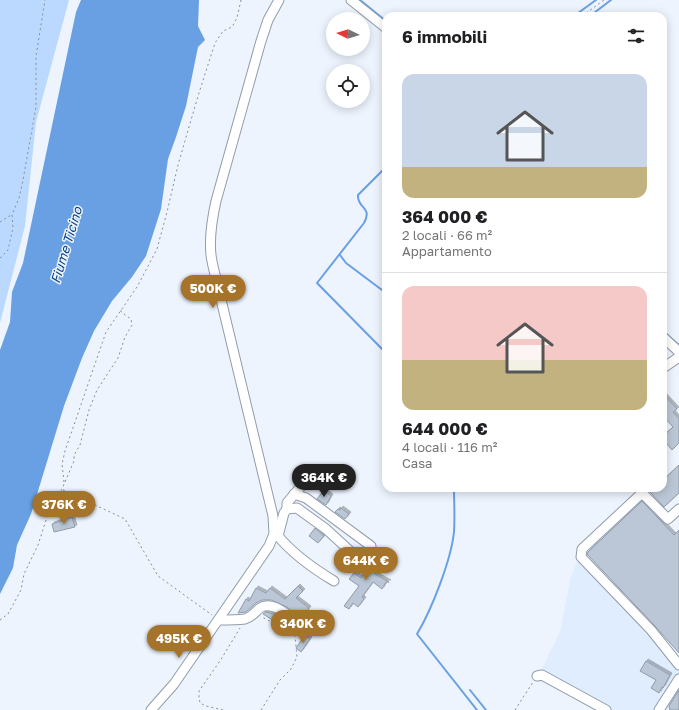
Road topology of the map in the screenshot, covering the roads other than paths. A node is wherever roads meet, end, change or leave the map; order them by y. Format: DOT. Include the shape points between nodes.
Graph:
graph roads {
  1 [pos="280,0"];
  2 [pos="351,0"];
  3 [pos="382,25"];
  4 [pos="667,341"];
  5 [pos="679,352"];
  6 [pos="679,357"];
  7 [pos="667,365"];
  8 [pos="308,478"];
  9 [pos="294,494"];
  10 [pos="286,509"];
  11 [pos="679,509"];
  12 [pos="276,535"];
  13 [pos="371,546"];
  14 [pos="361,565"];
  15 [pos="334,581"];
  16 [pos="219,620"];
  17 [pos="297,622"];
  18 [pos="679,665"];
  19 [pos="537,676"];
  20 [pos="679,679"];
  21 [pos="151,710"];
  22 [pos="606,710"];
  23 [pos="659,710"];
  1 -- 12 [label="street" via="268,20 254,63 216,201 211,241 211,256 272,509"];
  2 -- 3 [label="street"];
  4 -- 5 [label="street"];
  6 -- 7 [label="street"];
  8 -- 9 [label="street"];
  9 -- 10 [label="street"];
  9 -- 13 [label="street" via="306,498"];
  10 -- 12 [label="street"];
  10 -- 14 [label="street" via="297,508 311,517 350,551"];
  11 -- 18 [label="street" via="668,519 642,493 582,550 581,557 651,630"];
  12 -- 15 [label="street" via="318,572"];
  12 -- 16 [label="street"];
  16 -- 17 [label="street" via="249,617 269,605"];
  16 -- 21 [label="street" via="174,684"];
  19 -- 22 [label="street" via="542,676"];
  20 -- 23 [label="street"];
}
